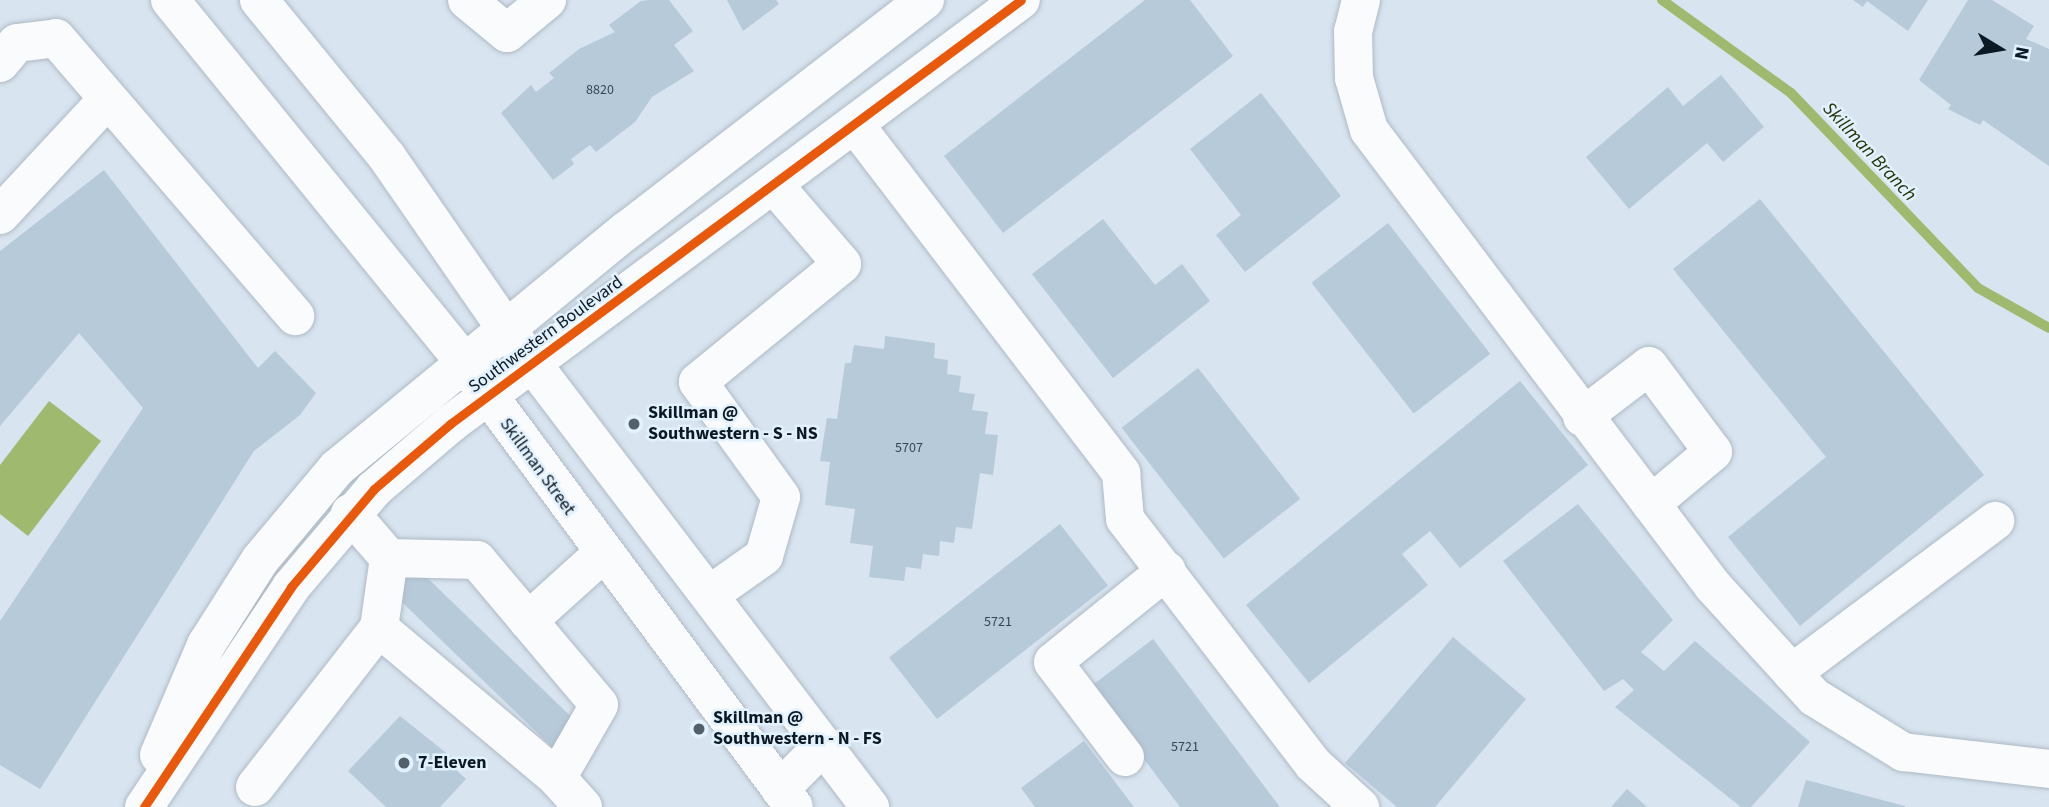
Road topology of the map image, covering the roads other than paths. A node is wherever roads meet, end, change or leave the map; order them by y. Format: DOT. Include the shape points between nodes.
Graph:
graph roads {
  1 [pos="170,0"];
  2 [pos="260,0"];
  3 [pos="467,0"];
  4 [pos="547,0"];
  5 [pos="925,0"];
  6 [pos="1016,2"];
  7 [pos="1357,16"];
  8 [pos="0,63"];
  9 [pos="105,102"];
  10 [pos="856,126"];
  11 [pos="774,185"];
  12 [pos="0,215"];
  13 [pos="295,316"];
  14 [pos="506,329"];
  15 [pos="463,361"];
  16 [pos="535,365"];
  17 [pos="489,398"];
  18 [pos="1582,418"];
  19 [pos="1651,504"];
  20 [pos="350,513"];
  21 [pos="1995,521"];
  22 [pos="601,555"];
  23 [pos="388,558"];
  24 [pos="1167,570"];
  25 [pos="712,593"];
  26 [pos="528,621"];
  27 [pos="379,628"];
  28 [pos="1793,673"];
  29 [pos="824,744"];
  30 [pos="1125,757"];
  31 [pos="2049,769"];
  32 [pos="556,778"];
  33 [pos="255,787"];
  34 [pos="780,801"];
  35 [pos="143,807"];
  36 [pos="583,807"];
  37 [pos="870,807"];
  38 [pos="1360,807"];
  1 -- 15 [label="street, Skillman Street"];
  2 -- 14 [label="street" via="387,157"];
  3 -- 4 [label="street" via="507,33"];
  5 -- 14 [label="street, Southwestern Boulevard"];
  6 -- 10 [label="street, Southwestern Boulevard"];
  7 -- 18 [label="street" via="1354,78 1369,130"];
  8 -- 9 [label="street" via="17,43 56,38"];
  9 -- 12 [label="street"];
  9 -- 13 [label="street"];
  10 -- 11 [label="street, Southwestern Boulevard"];
  10 -- 24 [label="street" via="1121,473 1125,519"];
  11 -- 16 [label="street, Southwestern Boulevard"];
  11 -- 25 [label="street" via="842,264 698,382 780,497 764,556"];
  14 -- 15 [label="street, Southwestern Boulevard"];
  14 -- 16 [label="street"];
  15 -- 17 [label="street, Skillman Street"];
  15 -- 35 [label="street, Southwestern Boulevard" via="337,468 260,560 206,645"];
  16 -- 17 [label="street, Southwestern Boulevard"];
  16 -- 25 [label="street"];
  17 -- 20 [label="street, Southwestern Boulevard"];
  17 -- 22 [label="street, Skillman Street"];
  18 -- 19 [label="street"];
  18 -- 19 [label="street" via="1649,366 1713,452"];
  19 -- 28 [label="street" via="1713,586"];
  20 -- 23 [label="street"];
  20 -- 35 [label="street, Southwestern Boulevard" via="283,598"];
  21 -- 28 [label="street"];
  22 -- 26 [label="street"];
  22 -- 34 [label="street, Skillman Street"];
  23 -- 26 [label="street" via="477,560"];
  23 -- 27 [label="street"];
  24 -- 30 [label="street" via="1054,662"];
  24 -- 38 [label="street" via="1313,764"];
  25 -- 29 [label="street"];
  26 -- 32 [label="street" via="598,705"];
  27 -- 32 [label="street"];
  27 -- 33 [label="street"];
  28 -- 31 [label="street" via="1814,697 1903,752"];
  29 -- 34 [label="street"];
  29 -- 37 [label="street"];
  32 -- 36 [label="street"];
}
